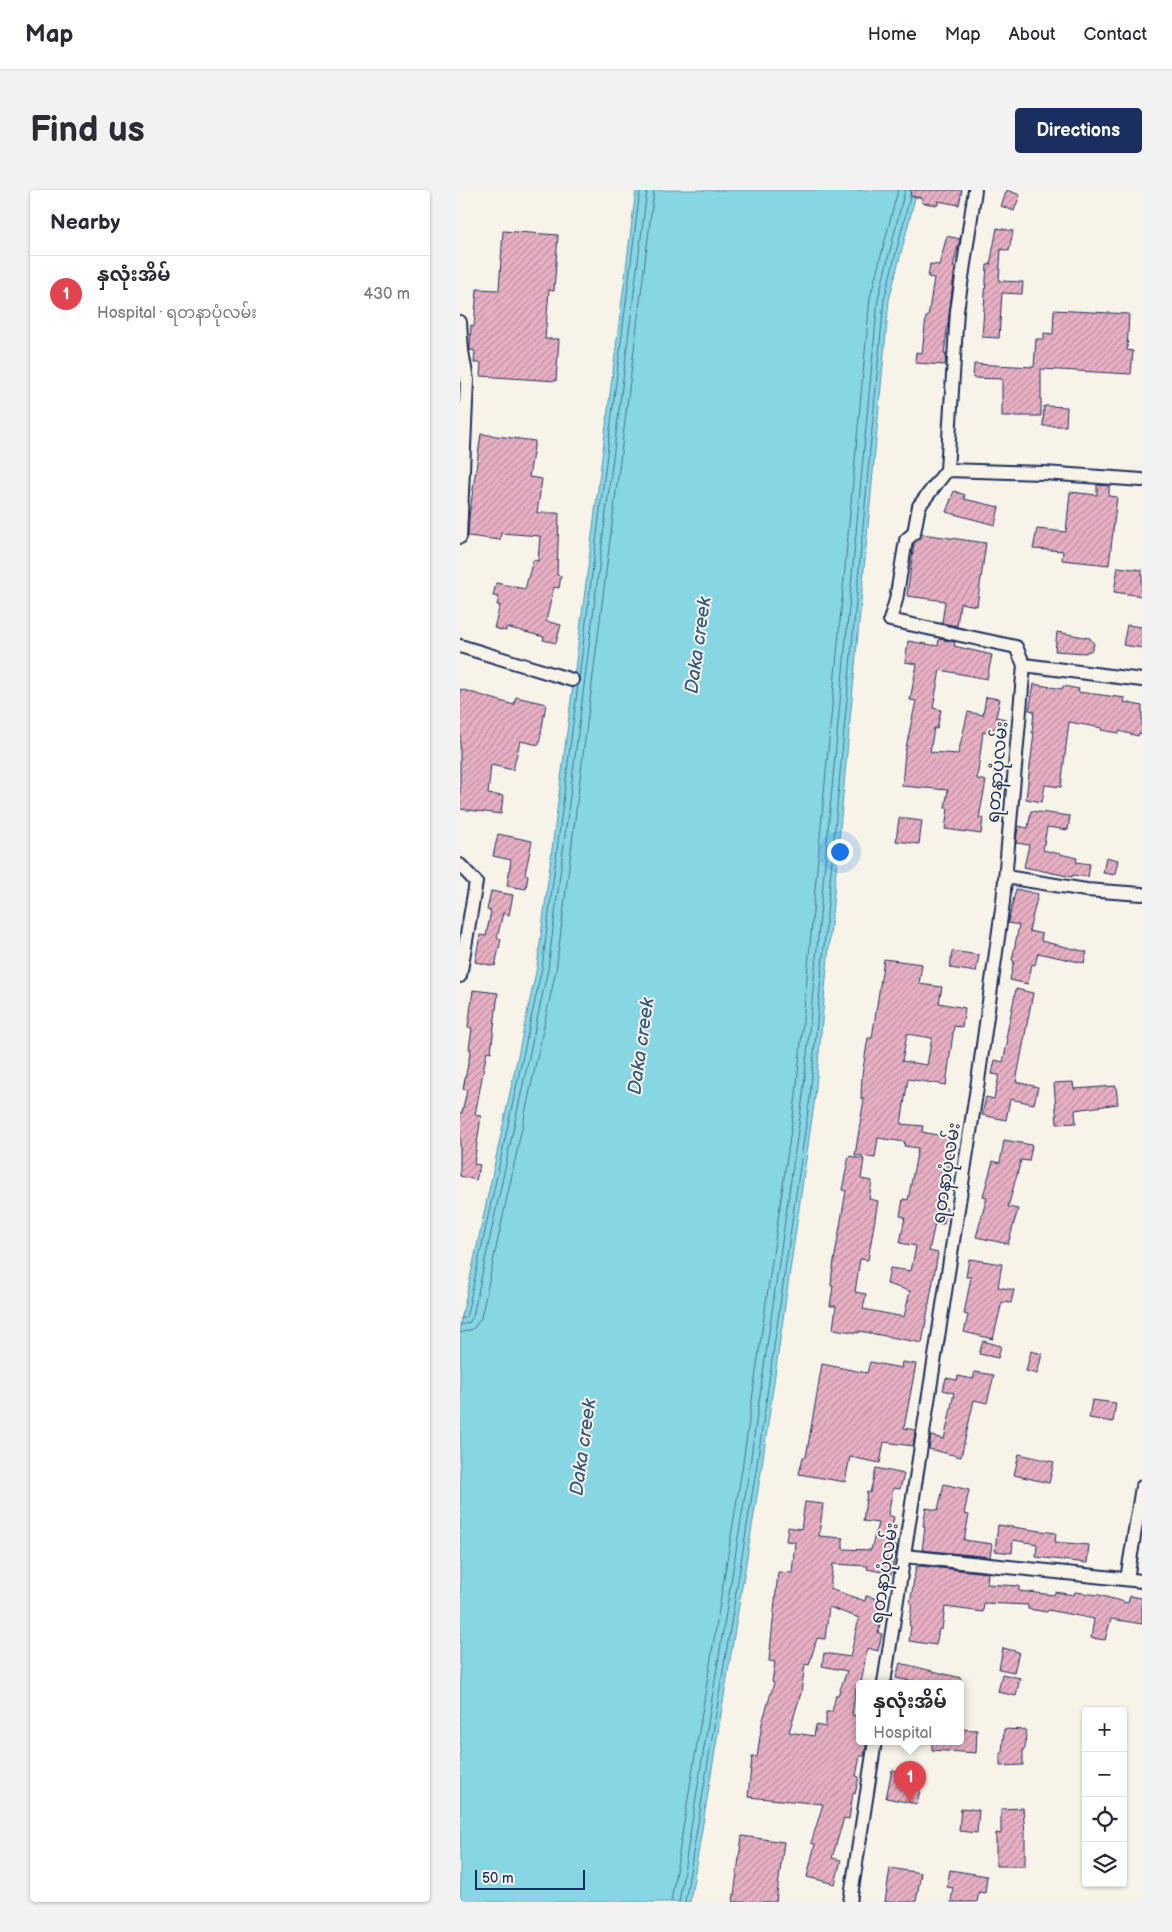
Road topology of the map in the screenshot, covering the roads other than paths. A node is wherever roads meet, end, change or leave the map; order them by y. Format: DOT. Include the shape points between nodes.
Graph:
graph roads {
  1 [pos="975,190"];
  2 [pos="460,322"];
  3 [pos="461,351"];
  4 [pos="948,470"];
  5 [pos="1142,480"];
  6 [pos="460,537"];
  7 [pos="460,646"];
  8 [pos="1024,665"];
  9 [pos="572,680"];
  10 [pos="1142,680"];
  11 [pos="460,865"];
  12 [pos="1006,877"];
  13 [pos="1142,894"];
  14 [pos="460,976"];
  15 [pos="1142,1487"];
  16 [pos="904,1556"];
  17 [pos="1127,1579"];
  18 [pos="1142,1580"];
  19 [pos="884,1680"];
  20 [pos="874,1745"];
  21 [pos="850,1902"];
  1 -- 4 [label="street" via="957,311"];
  2 -- 3 [label="street"];
  3 -- 6 [label="street" via="467,380"];
  4 -- 5 [label="street"];
  4 -- 8 [label="street" via="919,506 914,533 906,540 890,620 1016,647"];
  7 -- 9 [label="street"];
  8 -- 10 [label="street"];
  8 -- 12 [label="street, ရတနာပုံလမ်း"];
  11 -- 14 [label="street" via="476,882"];
  12 -- 13 [label="street" via="1086,890"];
  12 -- 16 [label="street, ရတနာပုံလမ်း" via="978,1081"];
  15 -- 17 [label="street"];
  16 -- 17 [label="street"];
  16 -- 19 [label="street, ရတနာပုံလမ်း"];
  17 -- 18 [label="street"];
  20 -- 21 [label="street"];
}
